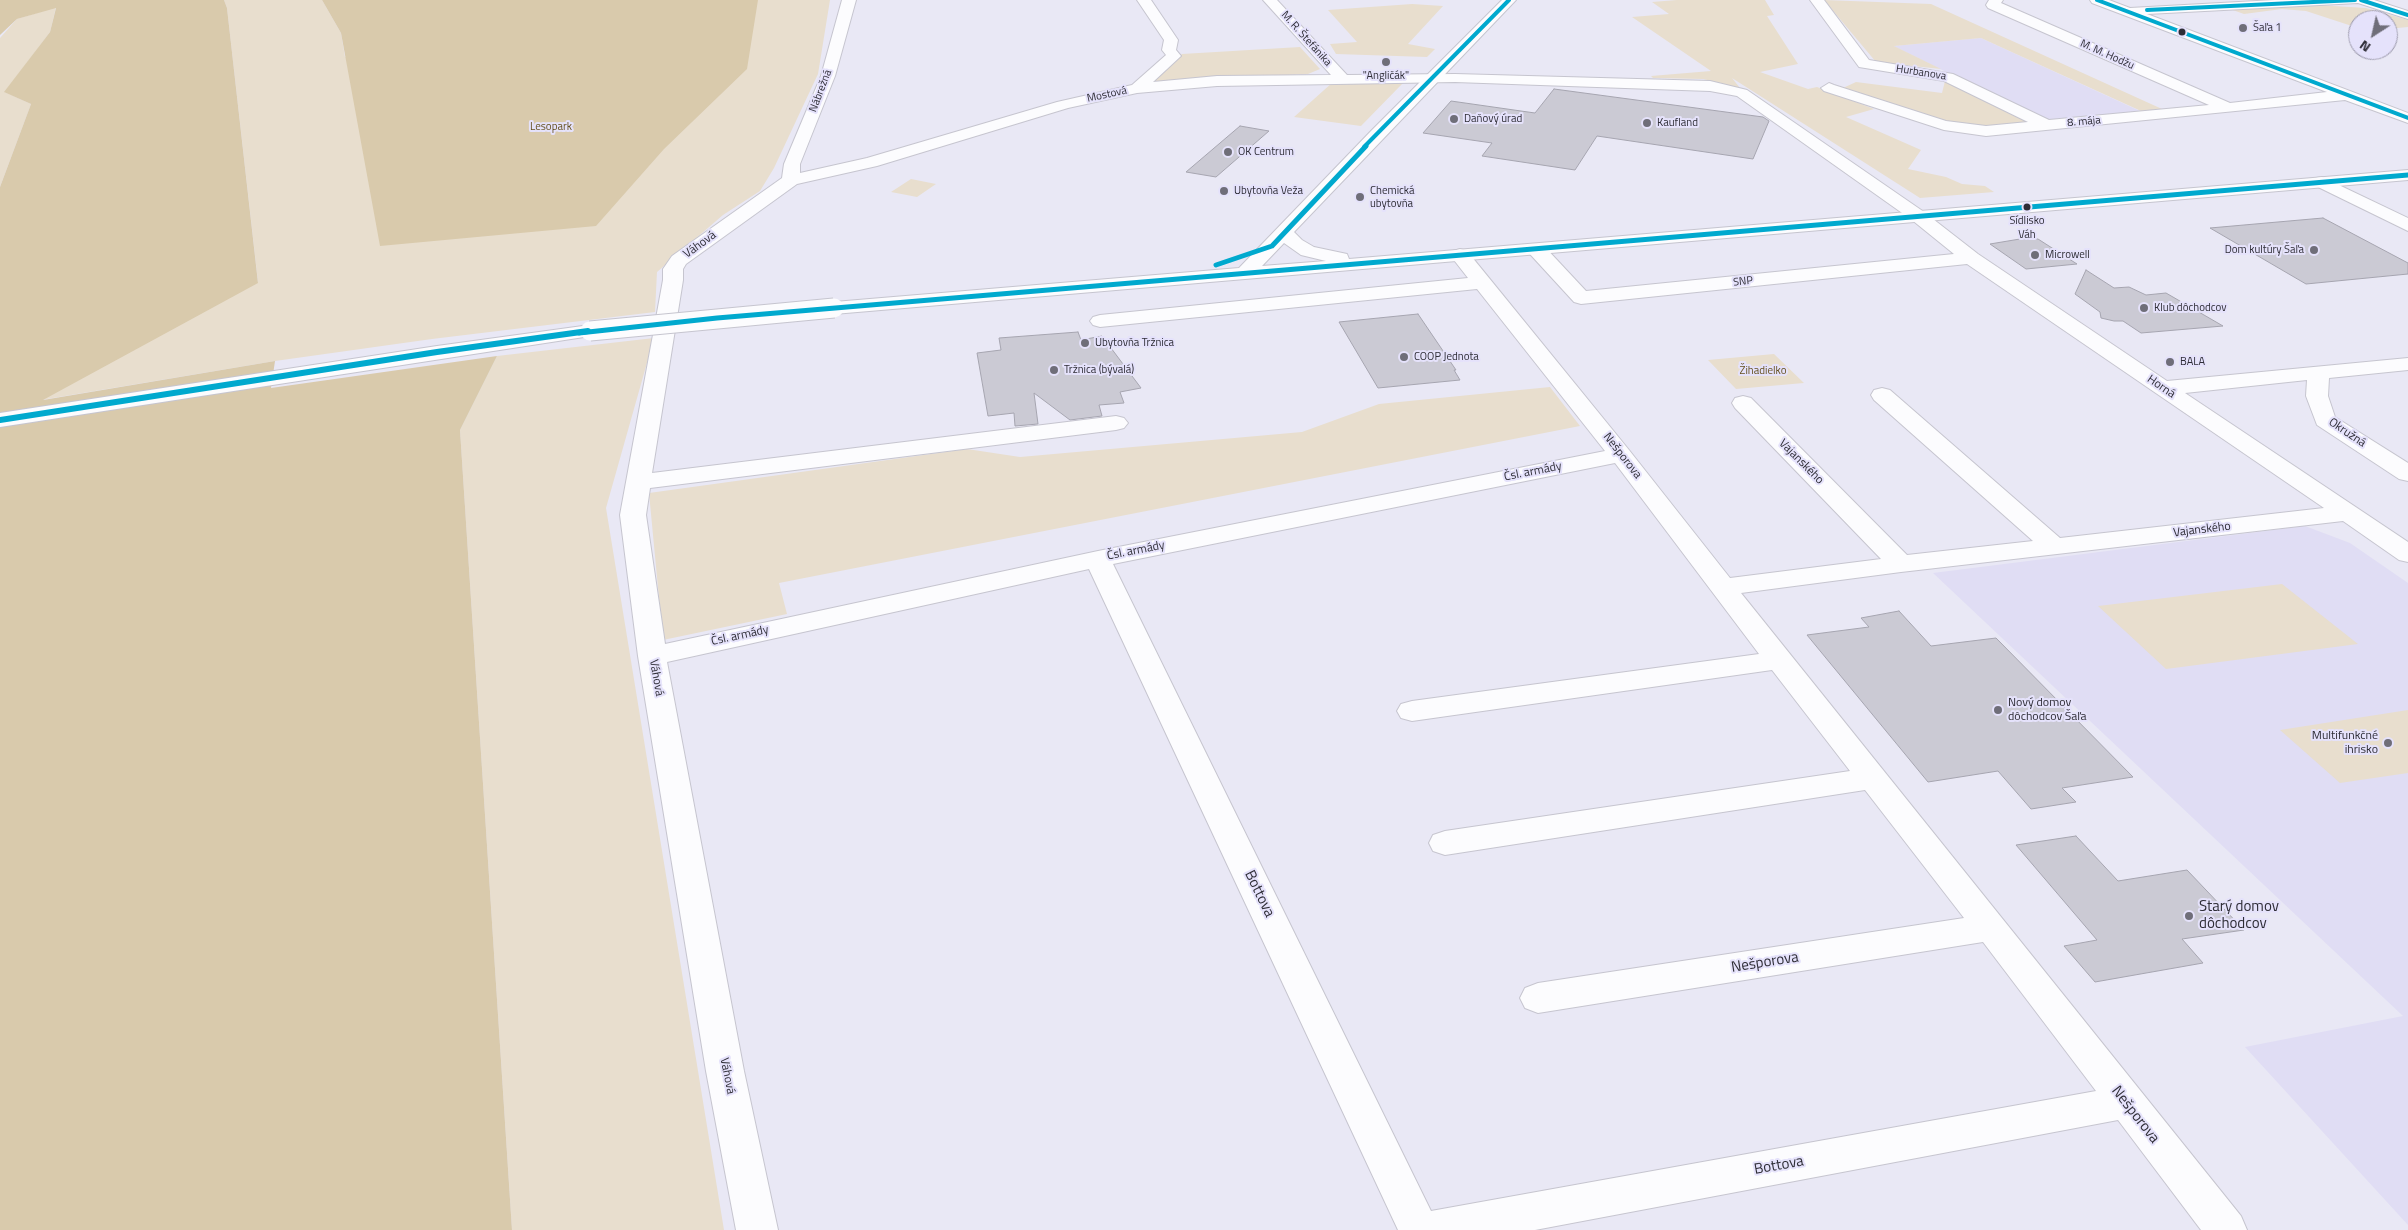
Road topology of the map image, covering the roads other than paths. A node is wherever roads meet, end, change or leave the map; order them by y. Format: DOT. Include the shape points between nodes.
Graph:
graph roads {
  1 [pos="849,0"];
  2 [pos="1144,0"];
  3 [pos="1270,0"];
  4 [pos="1508,0"];
  5 [pos="1817,0"];
  6 [pos="1996,0"];
  7 [pos="2097,0"];
  8 [pos="2355,0"];
  9 [pos="2362,0"];
  10 [pos="2127,12"];
  11 [pos="2408,15"];
  12 [pos="1342,78"];
  13 [pos="1435,78"];
  14 [pos="1137,88"];
  15 [pos="1829,88"];
  16 [pos="2345,95"];
  17 [pos="2226,107"];
  18 [pos="2408,118"];
  19 [pos="2046,125"];
  20 [pos="2408,175"];
  21 [pos="790,180"];
  22 [pos="2322,182"];
  23 [pos="1898,202"];
  24 [pos="1918,216"];
  25 [pos="1885,219"];
  26 [pos="2408,225"];
  27 [pos="1278,239"];
  28 [pos="1536,249"];
  29 [pos="1460,255"];
  30 [pos="1971,258"];
  31 [pos="1391,261"];
  32 [pos="1245,273"];
  33 [pos="1174,278"];
  34 [pos="1482,282"];
  35 [pos="1100,321"];
  36 [pos="2408,364"];
  37 [pos="2319,372"];
  38 [pos="2163,388"];
  39 [pos="1882,395"];
  40 [pos="1742,403"];
  41 [pos="8,419"];
  42 [pos="1116,423"];
  43 [pos="1621,455"];
  44 [pos="2408,474"];
  45 [pos="638,482"];
  46 [pos="2349,513"];
  47 [pos="2055,547"];
  48 [pos="2408,554"];
  49 [pos="1098,559"];
  50 [pos="1902,564"];
  51 [pos="1724,588"];
  52 [pos="652,656"];
  53 [pos="1779,660"];
  54 [pos="1412,711"];
  55 [pos="1873,778"];
  56 [pos="1445,843"];
  57 [pos="1991,927"];
  58 [pos="1538,998"];
  59 [pos="2125,1102"];
  60 [pos="757,1230"];
  61 [pos="1419,1230"];
  62 [pos="1433,1230"];
  63 [pos="2226,1230"];
  1 -- 21 [label="street, Nábrežná" via="828,76 792,164"];
  2 -- 14 [label="street" via="1171,40 1169,50 1174,56"];
  3 -- 12 [label="street, M. R. Štefánika"];
  4 -- 13 [label="street"];
  5 -- 19 [label="street, Hurbanova" via="1864,64 1948,77"];
  6 -- 17 [label="street, M. M. Hodžu" via="1993,5"];
  7 -- 10 [label="street"];
  8 -- 10 [label="street"];
  9 -- 11 [label="street"];
  10 -- 16 [label="street"];
  12 -- 13 [label="street, Mostová"];
  12 -- 14 [label="street, Mostová" via="1217,81"];
  13 -- 23 [label="street, Mostová" via="1710,86 1742,93"];
  13 -- 27 [label="street"];
  14 -- 21 [label="street, Mostová" via="1063,105 871,162"];
  15 -- 19 [label="street, 8. mája" via="1944,125 1986,131"];
  16 -- 17 [label="street, 8. mája"];
  16 -- 18 [label="street"];
  17 -- 19 [label="street, 8. mája"];
  20 -- 22 [label="street"];
  21 -- 45 [label="street, Váhová" via="679,260 673,269"];
  22 -- 24 [label="street"];
  22 -- 26 [label="street"];
  23 -- 24 [label="street, Horná"];
  23 -- 25 [label="street"];
  24 -- 25 [label="street"];
  24 -- 30 [label="street, Horná"];
  25 -- 28 [label="street"];
  27 -- 31 [label="street" via="1315,253 1354,260"];
  27 -- 32 [label="street"];
  27 -- 33 [label="street"];
  28 -- 29 [label="street"];
  28 -- 30 [label="street, SNP" via="1581,298"];
  29 -- 31 [label="street"];
  29 -- 34 [label="street, Nešporova"];
  30 -- 38 [label="street, Horná"];
  31 -- 32 [label="street"];
  32 -- 33 [label="street"];
  33 -- 41 [label="street, bridge" via="590,331"];
  34 -- 35 [label="street"];
  34 -- 43 [label="street, Nešporova"];
  36 -- 37 [label="street"];
  37 -- 38 [label="street"];
  37 -- 44 [label="street, Okružná" via="2317,396 2326,420"];
  38 -- 46 [label="street, Horná"];
  39 -- 47 [label="street"];
  40 -- 50 [label="street, Vajanského"];
  42 -- 45 [label="street"];
  43 -- 49 [label="street, Čsl. armády"];
  43 -- 51 [label="street, Nešporova"];
  45 -- 52 [label="street, Váhová" via="633,530"];
  46 -- 47 [label="street, Vajanského"];
  46 -- 48 [label="street, Horná"];
  47 -- 50 [label="street, Vajanského"];
  49 -- 52 [label="street, Čsl. armády"];
  49 -- 61 [label="street, Bottova"];
  50 -- 51 [label="street, Vajanského"];
  51 -- 53 [label="street, Nešporova"];
  52 -- 60 [label="street, Váhová" via="725,1071"];
  53 -- 54 [label="street"];
  53 -- 55 [label="street, Nešporova"];
  55 -- 56 [label="street"];
  55 -- 57 [label="street, Nešporova"];
  57 -- 58 [label="street, Nešporova"];
  57 -- 59 [label="street, Nešporova"];
  59 -- 62 [label="street, Bottova"];
  59 -- 63 [label="street, Nešporova"];
}
